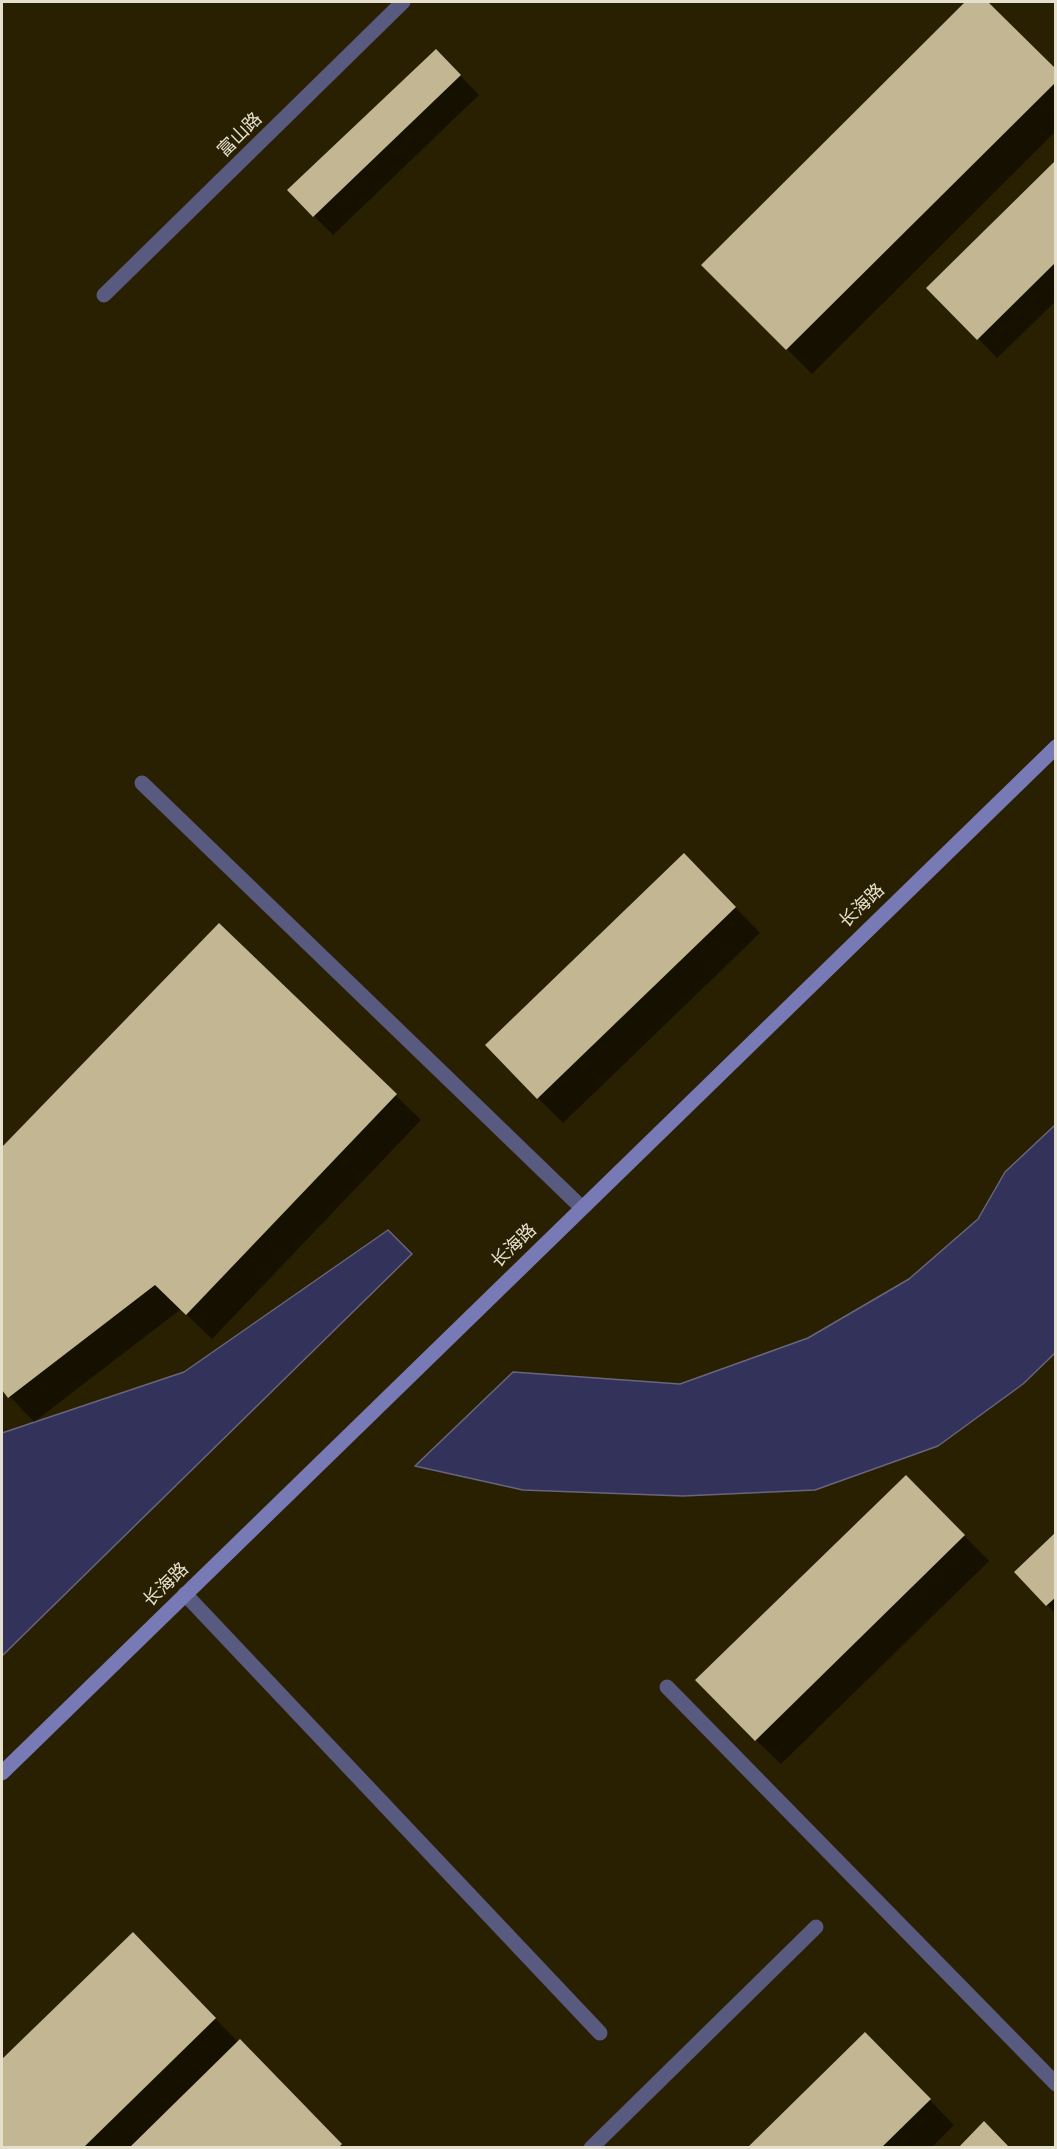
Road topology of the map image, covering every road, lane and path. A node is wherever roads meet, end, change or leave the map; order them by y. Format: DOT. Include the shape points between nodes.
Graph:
graph roads {
  1 [pos="403,2"];
  2 [pos="104,295"];
  3 [pos="1056,747"];
  4 [pos="142,783"];
  5 [pos="581,1207"];
  6 [pos="185,1594"];
  7 [pos="667,1687"];
  8 [pos="2,1773"];
  9 [pos="816,1927"];
  10 [pos="600,2033"];
  11 [pos="1056,2084"];
  12 [pos="591,2148"];
  1 -- 2 [label="street, 富山路"];
  3 -- 5 [label="street, 长海路"];
  4 -- 5 [label="street"];
  5 -- 6 [label="street, 长海路"];
  6 -- 8 [label="street, 长海路"];
  6 -- 10 [label="street"];
  7 -- 11 [label="street"];
  9 -- 12 [label="street"];
}
